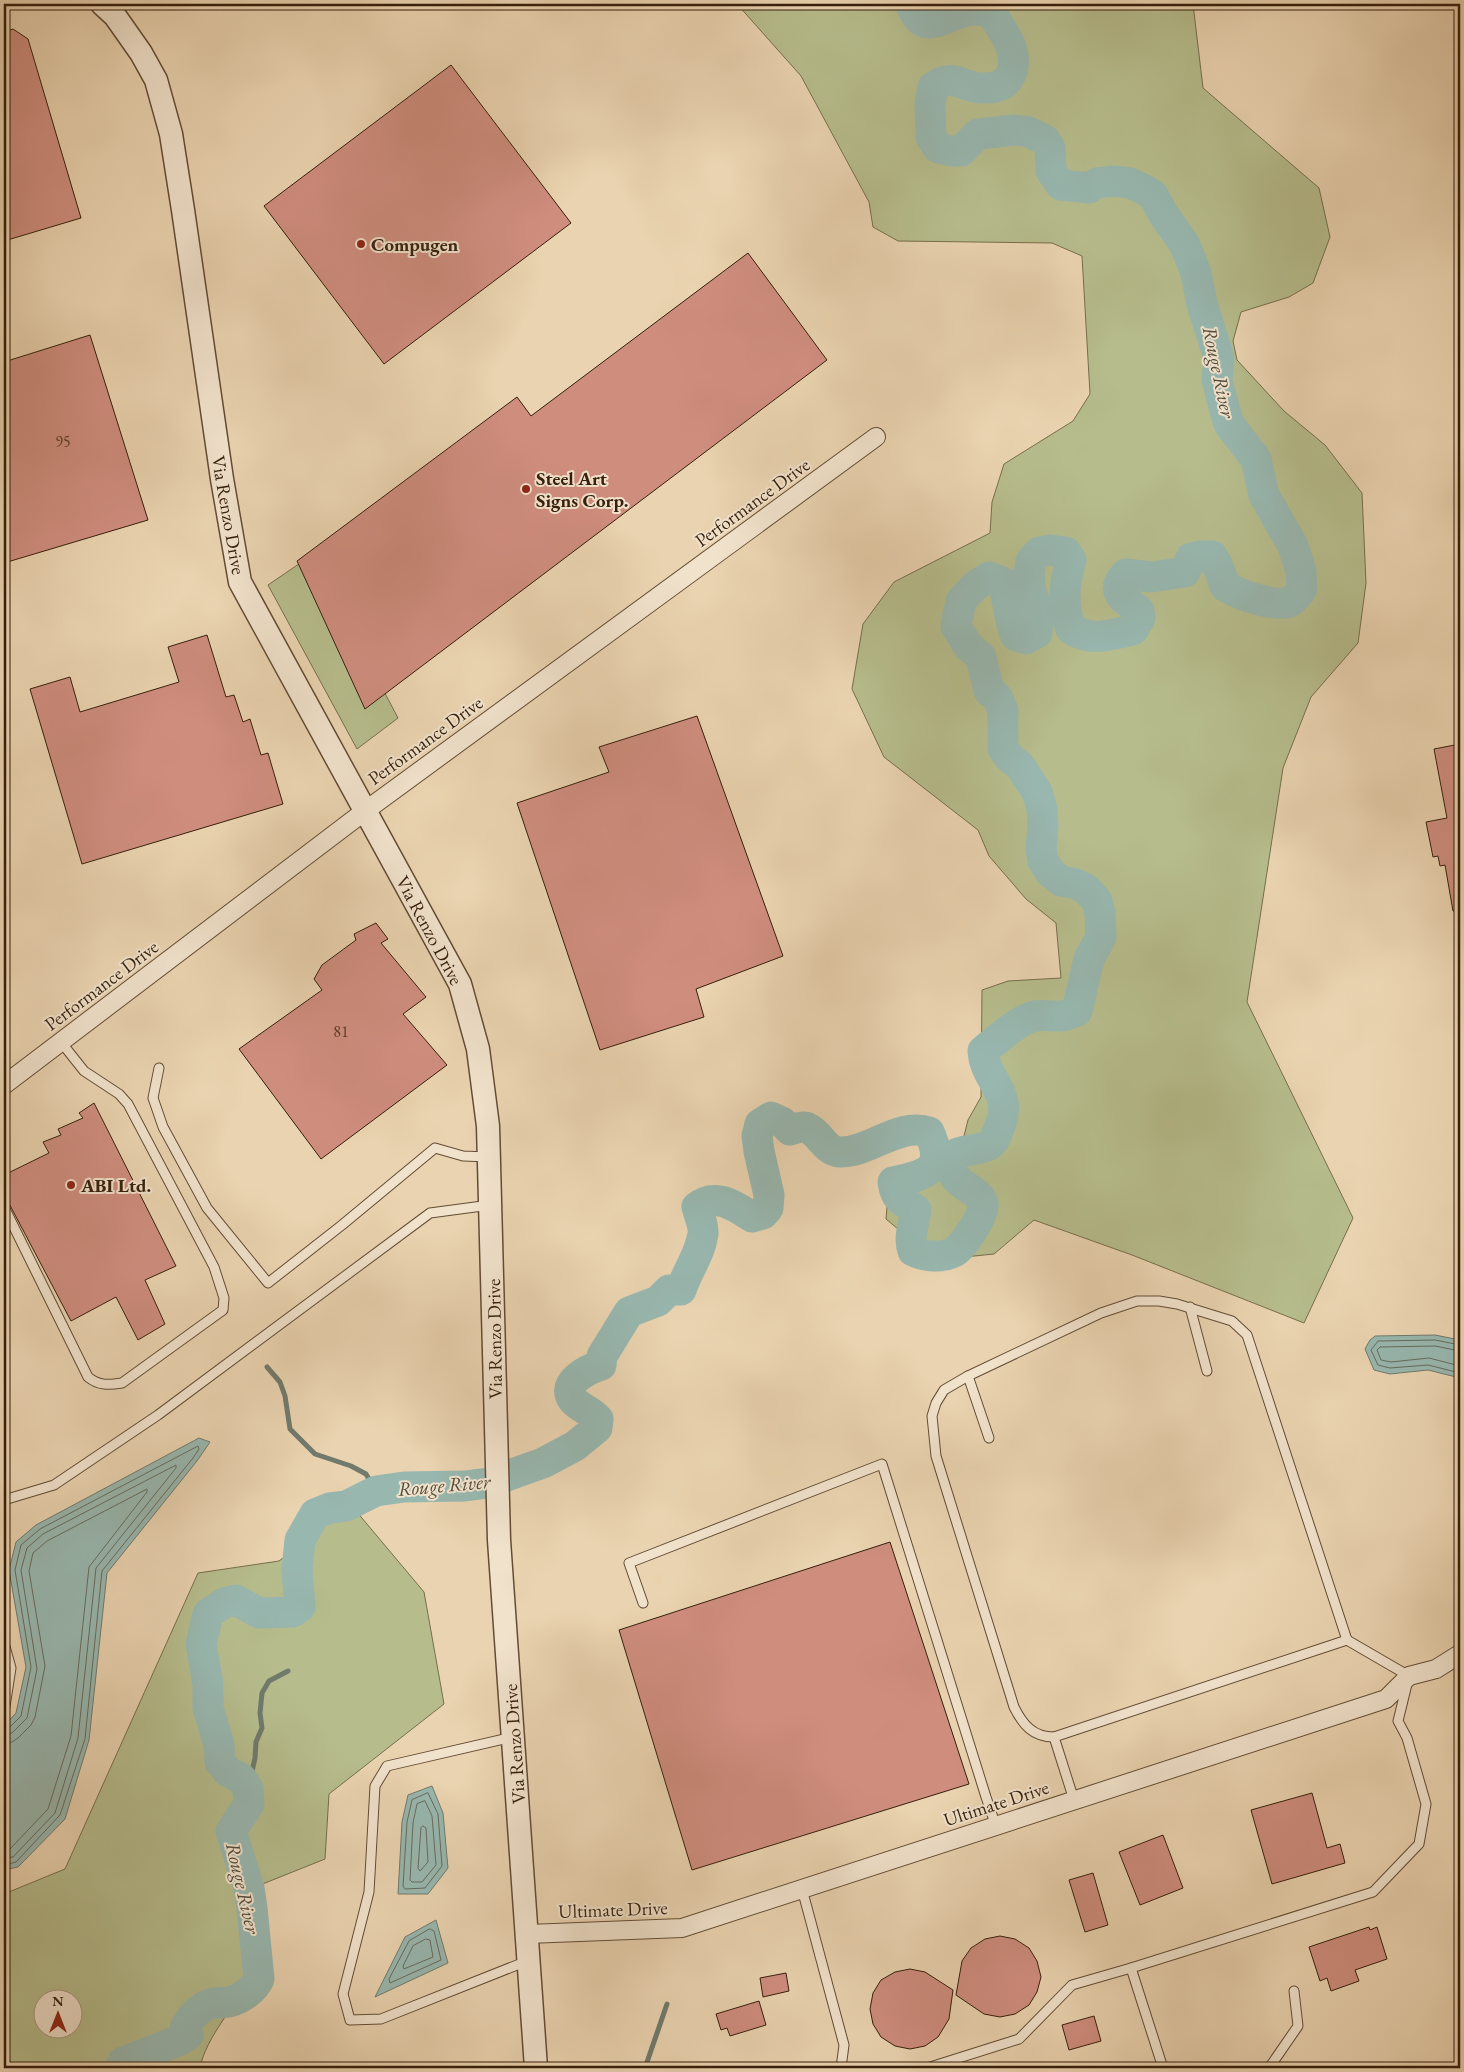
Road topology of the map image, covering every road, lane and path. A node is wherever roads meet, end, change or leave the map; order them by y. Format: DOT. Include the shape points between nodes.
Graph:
graph roads {
  1 [pos="102,4"];
  2 [pos="876,437"];
  3 [pos="364,811"];
  4 [pos="61,1042"];
  5 [pos="159,1068"];
  6 [pos="4,1085"];
  7 [pos="489,1157"];
  8 [pos="491,1205"];
  9 [pos="4,1207"];
  10 [pos="1190,1307"];
  11 [pos="1207,1371"];
  12 [pos="968,1376"];
  13 [pos="989,1438"];
  14 [pos="4,1500"];
  15 [pos="643,1603"];
  16 [pos="1347,1640"];
  17 [pos="4,1643"];
  18 [pos="1460,1654"];
  19 [pos="1409,1676"];
  20 [pos="4,1713"];
  21 [pos="513,1737"];
  22 [pos="1054,1737"];
  23 [pos="1074,1800"];
  24 [pos="996,1826"];
  25 [pos="802,1889"];
  26 [pos="528,1934"];
  27 [pos="529,1960"];
  28 [pos="1131,1968"];
  29 [pos="1294,1991"];
  30 [pos="536,2068"];
  31 [pos="841,2068"];
  32 [pos="927,2068"];
  33 [pos="1163,2068"];
  34 [pos="1270,2068"];
  1 -- 3 [label="street, Via Renzo Drive" via="120,23 156,80 171,134 240,582"];
  2 -- 3 [label="street, Performance Drive"];
  3 -- 4 [label="street, Performance Drive"];
  3 -- 7 [label="street, Via Renzo Drive" via="460,984 478,1049"];
  4 -- 6 [label="street, Performance Drive"];
  4 -- 9 [label="lane" via="84,1071 119,1094 128,1104 221,1282 223,1310 122,1383 109,1385 94,1381 88,1377"];
  5 -- 7 [label="lane" via="153,1098 163,1127 208,1208 268,1283 435,1148 463,1156"];
  7 -- 8 [label="street, Via Renzo Drive"];
  8 -- 14 [label="lane" via="430,1213 158,1415 54,1485"];
  8 -- 21 [label="street, Via Renzo Drive" via="499,1540"];
  10 -- 11 [label="lane"];
  10 -- 12 [label="lane" via="1137,1301 1100,1312"];
  10 -- 16 [label="lane" via="1232,1321 1247,1335"];
  12 -- 13 [label="lane"];
  12 -- 22 [label="lane" via="944,1390 936,1403 932,1416 936,1456 1014,1707 1031,1730 1042,1737"];
  15 -- 24 [label="lane" via="629,1563 882,1464"];
  16 -- 19 [label="lane"];
  16 -- 22 [label="lane"];
  17 -- 20 [label="lane" via="11,1668"];
  18 -- 19 [label="street" via="1436,1669"];
  19 -- 23 [label="street, Ultimate Drive" via="1386,1699"];
  19 -- 28 [label="lane" via="1398,1721 1426,1804 1419,1844 1373,1892"];
  21 -- 26 [label="street, Via Renzo Drive"];
  21 -- 27 [label="lane" via="386,1766 375,1786 370,1892 343,1994 350,2020 381,2019"];
  22 -- 23 [label="lane"];
  23 -- 24 [label="street, Ultimate Drive"];
  24 -- 25 [label="street, Ultimate Drive"];
  25 -- 26 [label="street, Ultimate Drive" via="682,1928"];
  25 -- 31 [label="lane" via="844,2045"];
  26 -- 27 [label="street, Via Renzo Drive"];
  27 -- 30 [label="street, Via Renzo Drive"];
  28 -- 32 [label="lane" via="1072,1985 1019,2039"];
  28 -- 33 [label="lane"];
  29 -- 34 [label="lane" via="1298,2026"];
}
